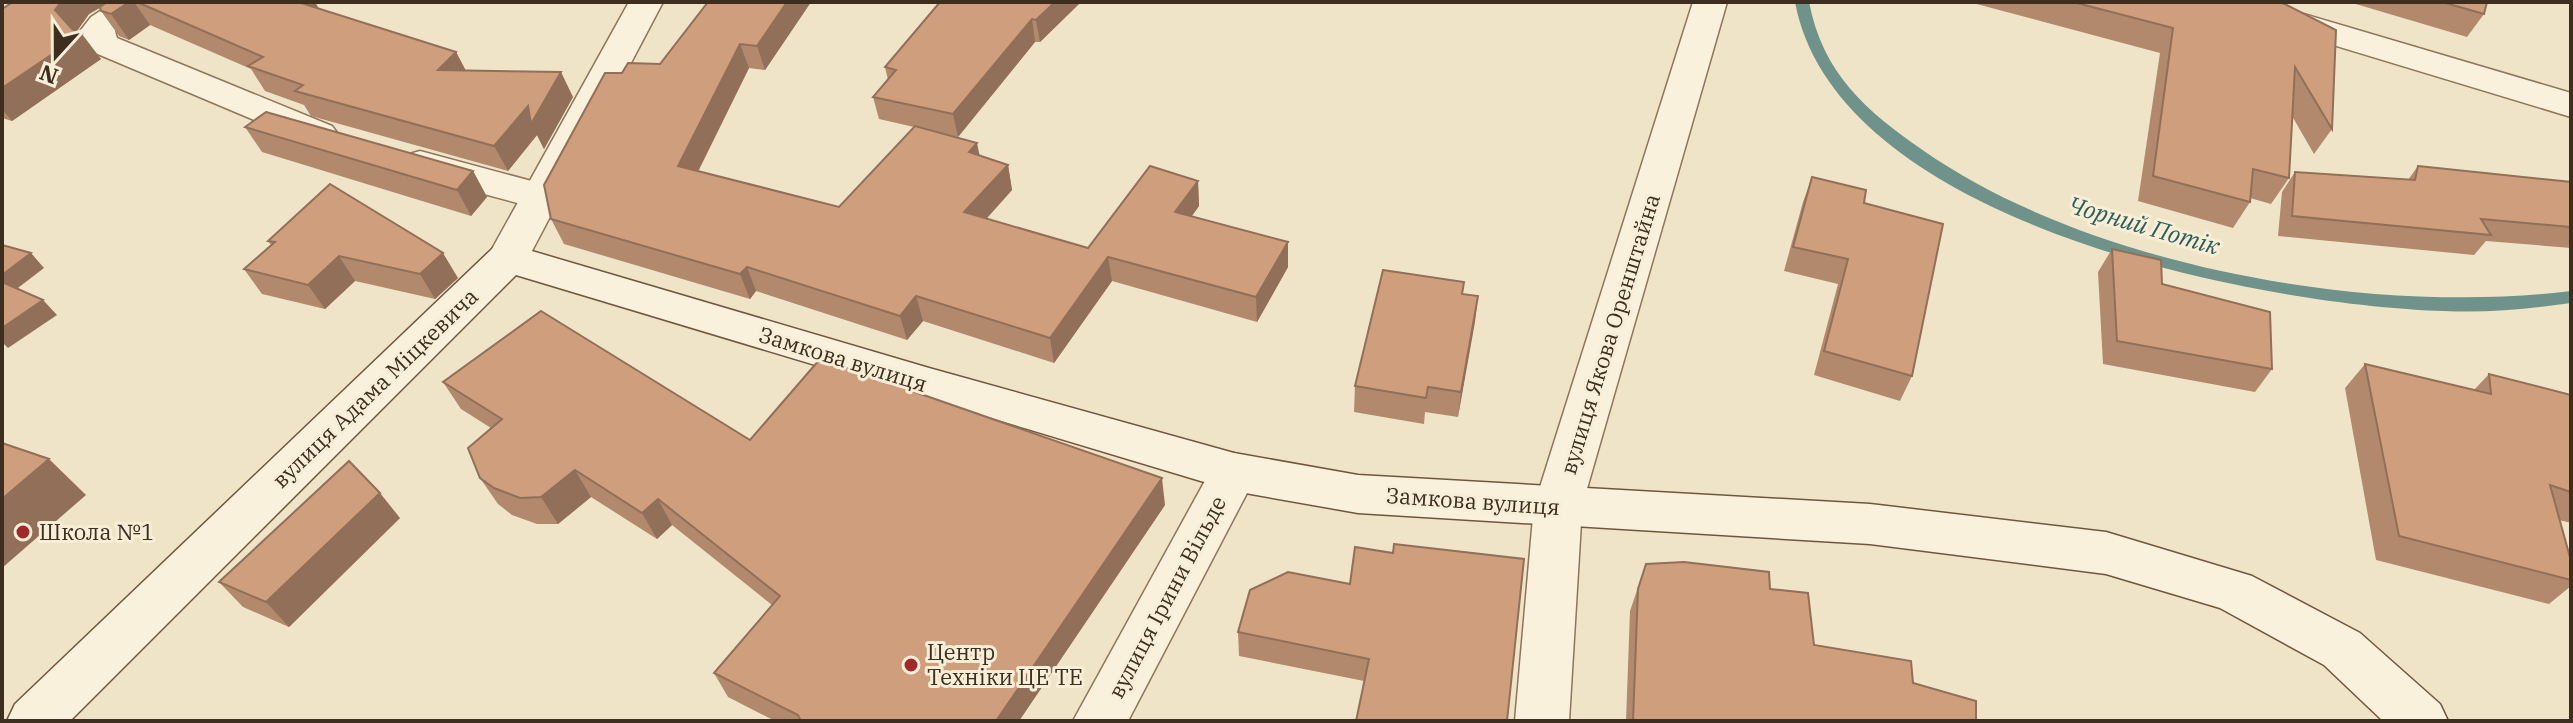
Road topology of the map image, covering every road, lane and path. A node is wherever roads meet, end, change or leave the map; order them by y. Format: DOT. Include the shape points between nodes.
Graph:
graph roads {
  1 [pos="137,2"];
  2 [pos="646,2"];
  3 [pos="1710,2"];
  4 [pos="2226,2"];
  5 [pos="2571,105"];
  6 [pos="540,196"];
  7 [pos="508,258"];
  8 [pos="1234,472"];
  9 [pos="1558,506"];
  10 [pos="34,721"];
  11 [pos="1100,721"];
  12 [pos="1542,721"];
  13 [pos="2421,721"];
  1 -- 6 [label="street" via="94,35 105,45 302,129"];
  2 -- 6 [label="street, вулиця Адама Міцкевича"];
  3 -- 9 [label="street, вулиця Якова Оренштайна"];
  4 -- 5 [label="street"];
  6 -- 7 [label="street, вулиця Адама Міцкевича"];
  7 -- 8 [label="street, Замкова вулиця"];
  7 -- 10 [label="street, вулиця Адама Міцкевича"];
  8 -- 9 [label="street, Замкова вулиця" via="1358,494"];
  8 -- 11 [label="street, вулиця Ірини Вільде"];
  9 -- 12 [label="street, вулиця Якова Оренштайна"];
  9 -- 13 [label="street, Замкова вулиця" via="1870,524 2106,553 2247,598 2342,649"];
}
